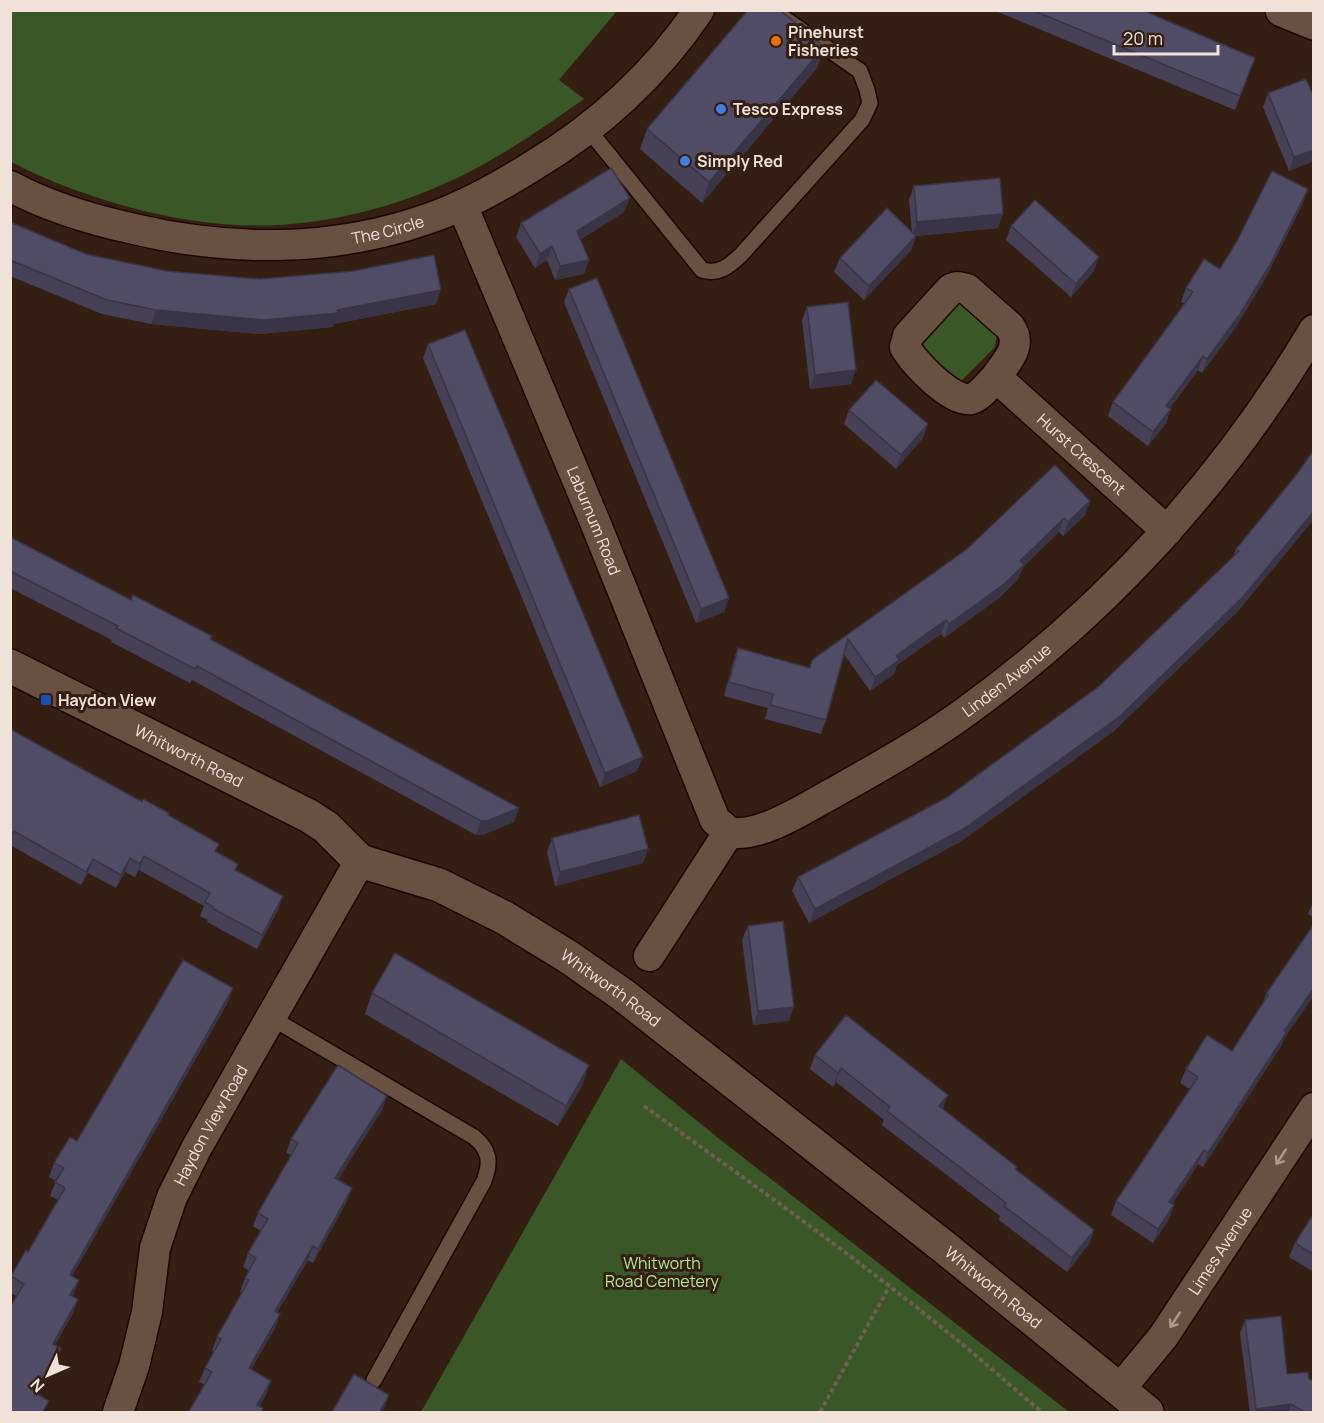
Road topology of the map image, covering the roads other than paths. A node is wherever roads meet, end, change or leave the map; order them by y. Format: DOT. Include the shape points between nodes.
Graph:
graph roads {
  1 [pos="699,10"];
  2 [pos="772,10"];
  3 [pos="1282,10"];
  4 [pos="1314,23"];
  5 [pos="588,129"];
  6 [pos="10,186"];
  7 [pos="462,205"];
  8 [pos="1314,330"];
  9 [pos="996,377"];
  10 [pos="1167,531"];
  11 [pos="10,666"];
  12 [pos="729,832"];
  13 [pos="360,861"];
  14 [pos="649,956"];
  15 [pos="270,1017"];
  16 [pos="1314,1108"];
  17 [pos="374,1380"];
  18 [pos="1120,1389"];
  19 [pos="118,1413"];
  20 [pos="1147,1413"];
  1 -- 5 [label="street, The Circle" via="648,74"];
  2 -- 5 [label="lane" via="860,71 870,103 861,120 725,269 711,273 702,270"];
  3 -- 4 [label="main road"];
  5 -- 7 [label="street, The Circle" via="530,168"];
  6 -- 7 [label="street, The Circle" via="112,224 164,236 242,245 334,242 432,218"];
  7 -- 12 [label="street, Laburnum Road" via="715,820"];
  8 -- 10 [label="street, Linden Avenue" via="1235,447"];
  9 -- 10 [label="street, Hurst Crescent"];
  10 -- 12 [label="street, Linden Avenue" via="1119,583 968,710 921,742 806,808 756,831"];
  11 -- 13 [label="main road, Whitworth Road" via="309,816"];
  12 -- 14 [label="street"];
  13 -- 15 [label="street, Haydon View Road"];
  13 -- 18 [label="main road, Whitworth Road" via="439,885 506,918 605,982 747,1090"];
  15 -- 17 [label="lane" via="474,1137 489,1157 484,1181"];
  15 -- 19 [label="street, Haydon View Road" via="172,1197 155,1248 147,1312 134,1366"];
  16 -- 18 [label="street, Limes Avenue, one-way" via="1163,1337"];
  18 -- 20 [label="main road, Whitworth Road"];
}
